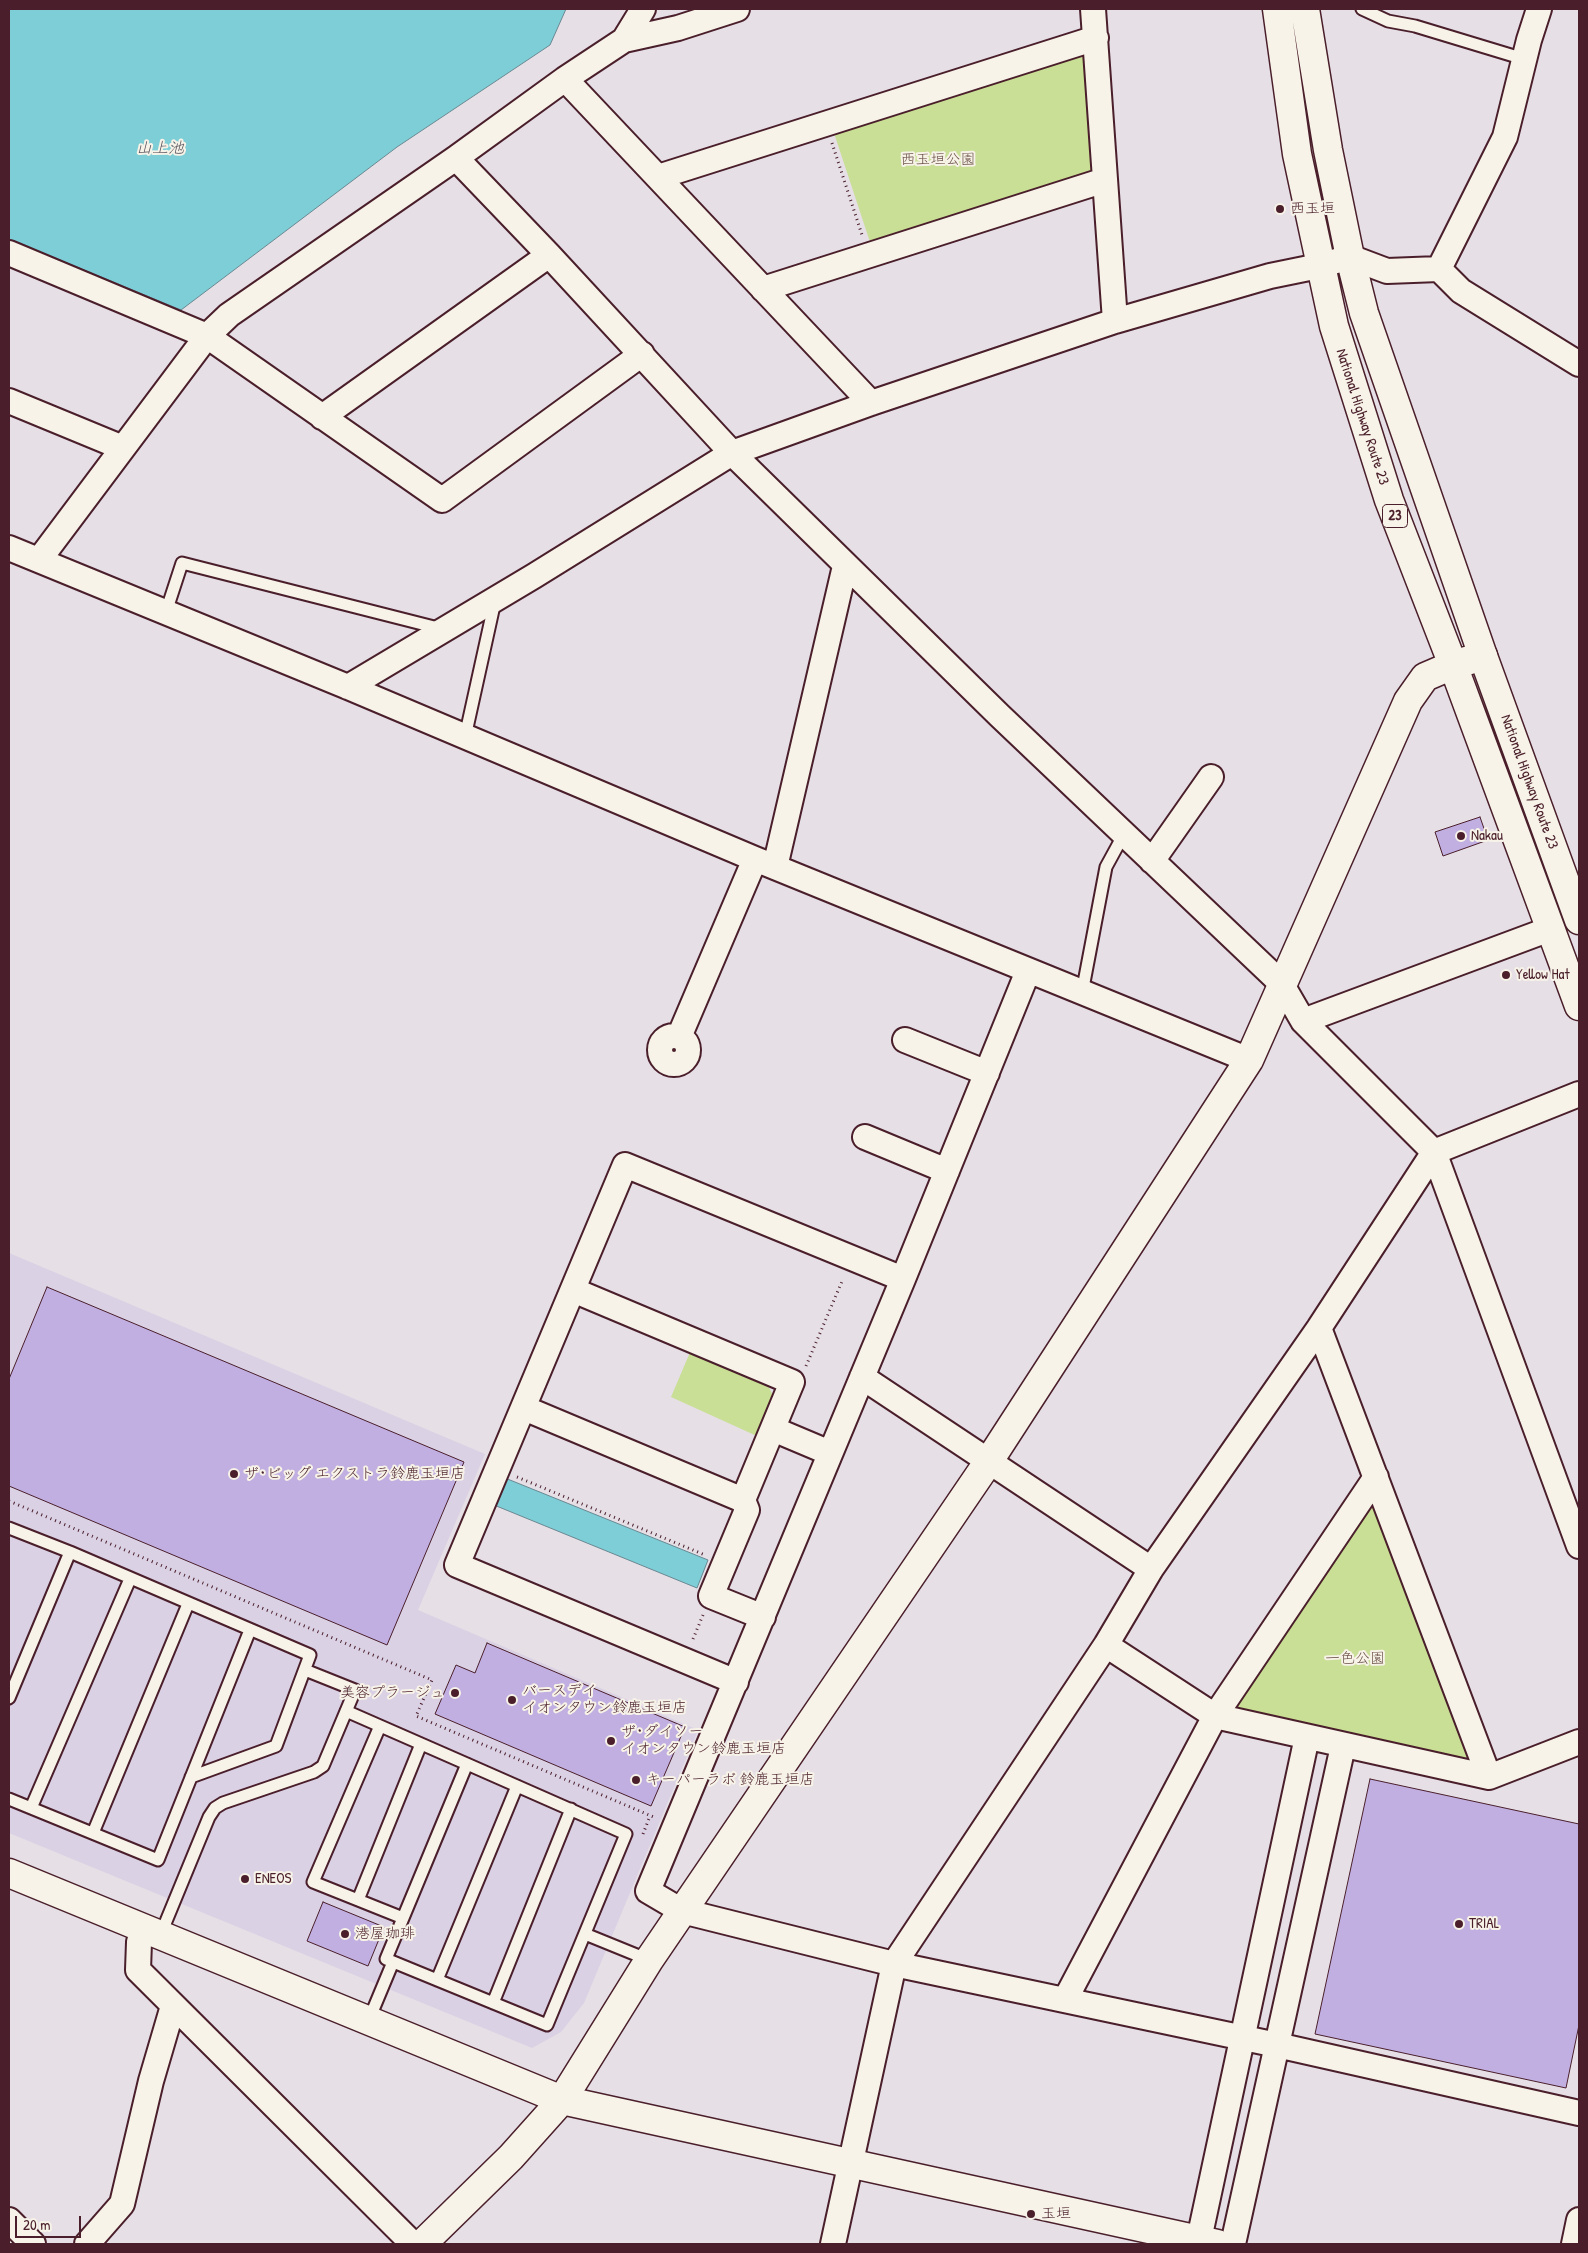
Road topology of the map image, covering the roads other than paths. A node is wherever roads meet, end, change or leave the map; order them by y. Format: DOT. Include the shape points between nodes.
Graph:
graph roads {
  1 [pos="643,9"];
  2 [pos="737,9"];
  3 [pos="1093,9"];
  4 [pos="1277,9"];
  5 [pos="1304,9"];
  6 [pos="1362,9"];
  7 [pos="1540,9"];
  8 [pos="1096,38"];
  9 [pos="624,40"];
  10 [pos="1524,58"];
  11 [pos="565,80"];
  12 [pos="456,158"];
  13 [pos="658,177"];
  14 [pos="1106,180"];
  15 [pos="9,254"];
  16 [pos="549,255"];
  17 [pos="1350,257"];
  18 [pos="1319,266"];
  19 [pos="1439,269"];
  20 [pos="763,289"];
  21 [pos="1115,321"];
  22 [pos="207,336"];
  23 [pos="642,354"];
  24 [pos="1579,364"];
  25 [pos="9,401"];
  26 [pos="871,403"];
  27 [pos="322,417"];
  28 [pos="123,448"];
  29 [pos="732,453"];
  30 [pos="9,548"];
  31 [pos="38,560"];
  32 [pos="845,566"];
  33 [pos="496,599"];
  34 [pos="166,612"];
  35 [pos="445,629"];
  36 [pos="1484,656"];
  37 [pos="1453,665"];
  38 [pos="348,687"];
  39 [pos="466,737"];
  40 [pos="1211,777"];
  41 [pos="1124,834"];
  42 [pos="1152,861"];
  43 [pos="765,863"];
  44 [pos="1579,920"];
  45 [pos="1550,929"];
  46 [pos="1028,971"];
  47 [pos="1281,984"];
  48 [pos="1082,993"];
  49 [pos="1579,1006"];
  50 [pos="1303,1021"];
  51 [pos="678,1037"];
  52 [pos="905,1040"];
  53 [pos="1249,1060"];
  54 [pos="987,1073"];
  55 [pos="1579,1094"];
  56 [pos="865,1137"];
  57 [pos="1434,1152"];
  58 [pos="947,1171"];
  59 [pos="903,1279"];
  60 [pos="573,1290"];
  61 [pos="1319,1328"];
  62 [pos="862,1377"];
  63 [pos="524,1408"];
  64 [pos="773,1429"];
  65 [pos="830,1453"];
  66 [pos="988,1461"];
  67 [pos="1376,1477"];
  68 [pos="743,1500"];
  69 [pos="10,1533"];
  70 [pos="1579,1546"];
  71 [pos="70,1552"];
  72 [pos="1151,1569"];
  73 [pos="130,1579"];
  74 [pos="188,1604"];
  75 [pos="762,1617"];
  76 [pos="250,1630"];
  77 [pos="1106,1645"];
  78 [pos="305,1670"];
  79 [pos="736,1682"];
  80 [pos="9,1698"];
  81 [pos="346,1711"];
  82 [pos="1215,1716"];
  83 [pos="380,1726"];
  84 [pos="1307,1737"];
  85 [pos="1579,1742"];
  86 [pos="421,1744"];
  87 [pos="1343,1746"];
  88 [pos="467,1764"];
  89 [pos="1489,1777"];
  90 [pos="191,1778"];
  91 [pos="518,1786"];
  92 [pos="9,1799"];
  93 [pos="31,1808"];
  94 [pos="571,1809"];
  95 [pos="93,1833"];
  96 [pos="9,1874"];
  97 [pos="358,1900"];
  98 [pos="682,1911"];
  99 [pos="403,1918"];
  100 [pos="152,1932"];
  101 [pos="585,1934"];
  102 [pos="649,1960"];
  103 [pos="393,1962"];
  104 [pos="894,1964"];
  105 [pos="437,1980"];
  106 [pos="1065,2000"];
  107 [pos="493,2003"];
  108 [pos="173,2006"];
  109 [pos="368,2022"];
  110 [pos="1242,2038"];
  111 [pos="1277,2045"];
  112 [pos="562,2100"];
  113 [pos="1579,2113"];
  114 [pos="850,2163"];
  115 [pos="9,2220"];
  116 [pos="1579,2220"];
  117 [pos="1204,2243"];
  118 [pos="33,2244"];
  119 [pos="87,2244"];
  120 [pos="413,2244"];
  121 [pos="422,2244"];
  122 [pos="833,2244"];
  123 [pos="1233,2244"];
  124 [pos="1574,2244"];
  1 -- 9 [label="street"];
  2 -- 9 [label="street" via="678,28"];
  3 -- 8 [label="street"];
  4 -- 18 [label="main road, National Highway Route 23 / 23" via="1297,154"];
  5 -- 17 [label="main road, National Highway Route 23"];
  6 -- 10 [label="lane" via="1388,21"];
  7 -- 10 [label="street"];
  8 -- 13 [label="street"];
  8 -- 14 [label="street"];
  9 -- 11 [label="street"];
  10 -- 19 [label="street" via="1505,137"];
  11 -- 12 [label="street"];
  11 -- 13 [label="street"];
  12 -- 16 [label="street"];
  12 -- 22 [label="street" via="230,315"];
  13 -- 20 [label="street"];
  14 -- 20 [label="street"];
  14 -- 21 [label="street"];
  15 -- 22 [label="street"];
  16 -- 23 [label="street"];
  16 -- 27 [label="street"];
  17 -- 18 [label="street"];
  17 -- 19 [label="street" via="1387,271"];
  17 -- 36 [label="main road, National Highway Route 23" via="1364,313"];
  18 -- 21 [label="street" via="1270,276"];
  18 -- 37 [label="main road, National Highway Route 23 / 23" via="1334,326 1389,500"];
  19 -- 24 [label="street" via="1460,291"];
  20 -- 26 [label="street"];
  21 -- 26 [label="street"];
  22 -- 27 [label="street"];
  22 -- 28 [label="street"];
  23 -- 27 [label="street" via="442,500"];
  23 -- 29 [label="street"];
  25 -- 28 [label="street"];
  26 -- 29 [label="street"];
  28 -- 31 [label="street"];
  29 -- 32 [label="street"];
  29 -- 33 [label="street"];
  30 -- 31 [label="street"];
  31 -- 34 [label="street"];
  32 -- 41 [label="street"];
  32 -- 43 [label="street"];
  33 -- 35 [label="street"];
  33 -- 39 [label="lane"];
  34 -- 35 [label="lane" via="182,563"];
  34 -- 38 [label="street"];
  35 -- 38 [label="street"];
  36 -- 37 [label="main road"];
  36 -- 44 [label="main road, National Highway Route 23"];
  37 -- 45 [label="main road, National Highway Route 23 / 23"];
  37 -- 47 [label="main road" via="1425,677 1408,701"];
  38 -- 39 [label="street"];
  39 -- 43 [label="street"];
  40 -- 42 [label="street"];
  41 -- 42 [label="street"];
  41 -- 48 [label="lane" via="1106,867"];
  42 -- 47 [label="street"];
  43 -- 46 [label="street"];
  43 -- 51 [label="street"];
  45 -- 49 [label="main road, National Highway Route 23 / 23"];
  45 -- 50 [label="street"];
  46 -- 48 [label="street"];
  46 -- 54 [label="street"];
  47 -- 50 [label="street"];
  47 -- 53 [label="main road"];
  48 -- 53 [label="street"];
  50 -- 57 [label="street"];
  52 -- 54 [label="street"];
  53 -- 66 [label="main road"];
  54 -- 58 [label="street"];
  55 -- 57 [label="street"];
  56 -- 58 [label="street"];
  57 -- 61 [label="street"];
  57 -- 70 [label="street"];
  58 -- 59 [label="street"];
  59 -- 60 [label="street" via="625,1164"];
  59 -- 62 [label="street"];
  60 -- 63 [label="street"];
  60 -- 64 [label="street" via="792,1382"];
  61 -- 67 [label="street"];
  61 -- 72 [label="street"];
  62 -- 65 [label="street"];
  62 -- 66 [label="street"];
  63 -- 68 [label="street"];
  63 -- 79 [label="street" via="457,1565"];
  64 -- 65 [label="street"];
  64 -- 68 [label="street"];
  65 -- 75 [label="street"];
  66 -- 72 [label="street"];
  66 -- 98 [label="main road"];
  67 -- 82 [label="street"];
  67 -- 89 [label="street"];
  68 -- 75 [label="street" via="747,1510 711,1596"];
  69 -- 71 [label="lane"];
  71 -- 73 [label="lane"];
  71 -- 80 [label="lane"];
  72 -- 77 [label="street"];
  73 -- 74 [label="lane"];
  73 -- 93 [label="lane"];
  74 -- 76 [label="lane"];
  74 -- 95 [label="lane"];
  75 -- 79 [label="street"];
  76 -- 78 [label="lane" via="310,1655"];
  76 -- 90 [label="lane"];
  77 -- 82 [label="street"];
  77 -- 104 [label="street"];
  78 -- 81 [label="lane" via="355,1690"];
  78 -- 90 [label="lane" via="276,1746"];
  79 -- 98 [label="street" via="648,1891"];
  81 -- 83 [label="lane"];
  81 -- 100 [label="lane" via="322,1766 314,1772 215,1808"];
  82 -- 84 [label="street"];
  82 -- 106 [label="street"];
  83 -- 86 [label="lane"];
  83 -- 97 [label="lane" via="313,1882"];
  84 -- 87 [label="street"];
  84 -- 110 [label="street"];
  85 -- 89 [label="street"];
  86 -- 88 [label="lane"];
  86 -- 97 [label="lane"];
  87 -- 89 [label="street"];
  87 -- 111 [label="street"];
  88 -- 91 [label="lane"];
  88 -- 99 [label="lane"];
  90 -- 95 [label="lane" via="158,1860"];
  91 -- 94 [label="lane"];
  91 -- 105 [label="lane"];
  92 -- 93 [label="lane"];
  93 -- 95 [label="lane"];
  94 -- 101 [label="lane" via="626,1834"];
  94 -- 107 [label="lane"];
  96 -- 100 [label="main road"];
  97 -- 99 [label="lane"];
  98 -- 102 [label="main road"];
  98 -- 104 [label="street"];
  99 -- 103 [label="lane" via="386,1959"];
  100 -- 108 [label="street" via="139,1942 138,1970"];
  100 -- 109 [label="main road"];
  101 -- 102 [label="lane"];
  101 -- 107 [label="lane" via="547,2025"];
  102 -- 112 [label="main road"];
  103 -- 105 [label="lane"];
  103 -- 109 [label="lane"];
  104 -- 106 [label="street"];
  104 -- 114 [label="street"];
  105 -- 107 [label="lane"];
  106 -- 110 [label="street"];
  108 -- 119 [label="street" via="151,2081 122,2204"];
  108 -- 120 [label="street"];
  109 -- 112 [label="main road"];
  110 -- 111 [label="street"];
  110 -- 117 [label="street"];
  111 -- 113 [label="street"];
  111 -- 123 [label="street"];
  112 -- 114 [label="main road"];
  112 -- 121 [label="main road" via="511,2157"];
  114 -- 117 [label="main road"];
  114 -- 122 [label="street"];
  115 -- 118 [label="street"];
  116 -- 124 [label="street"];
}
